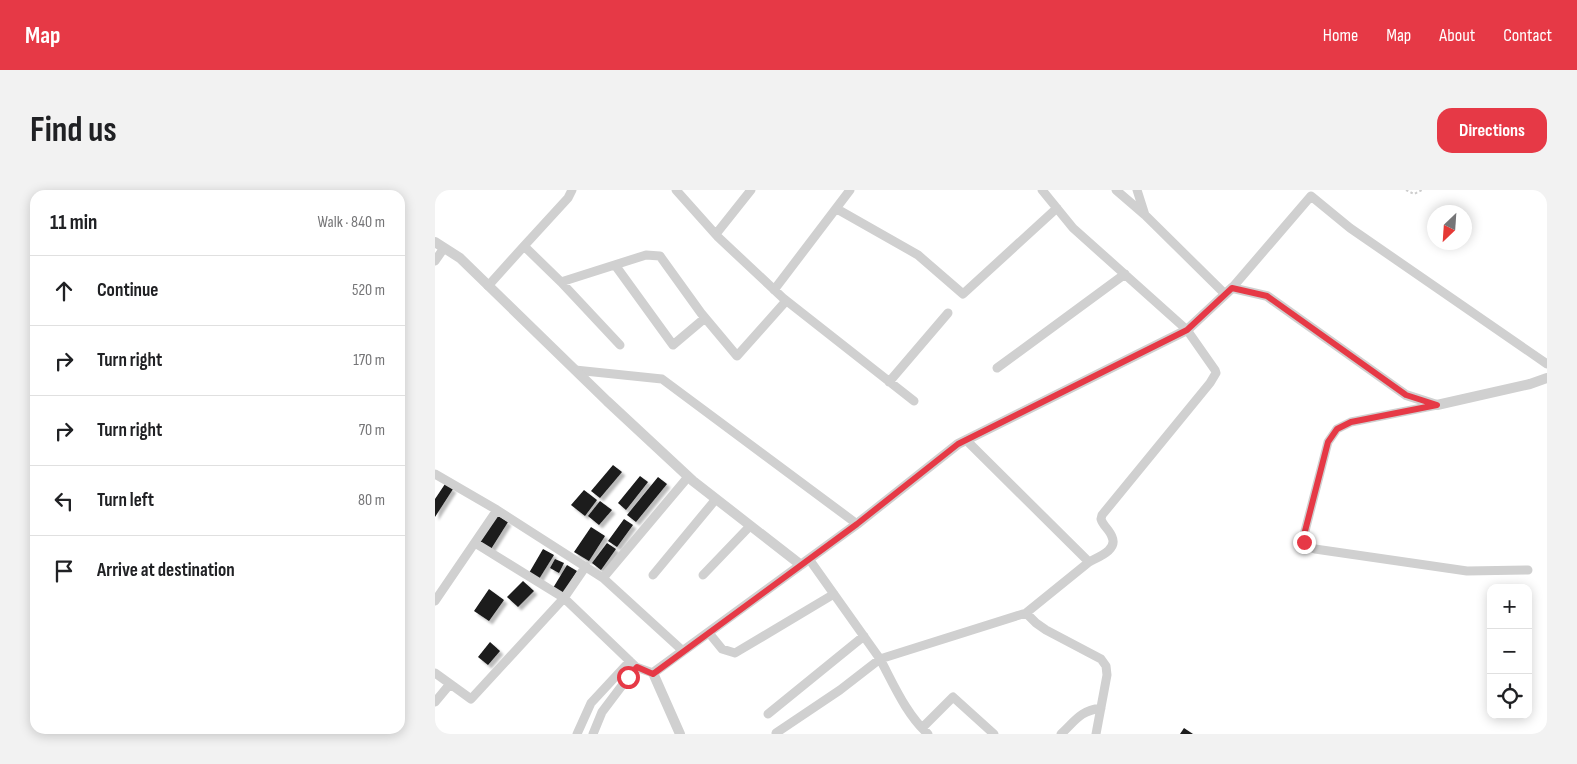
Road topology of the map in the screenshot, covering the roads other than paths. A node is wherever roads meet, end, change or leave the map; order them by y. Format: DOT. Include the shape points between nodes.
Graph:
graph roads {
  1 [pos="572,190"];
  2 [pos="676,190"];
  3 [pos="751,190"];
  4 [pos="849,190"];
  5 [pos="1042,190"];
  6 [pos="1116,190"];
  7 [pos="1137,190"];
  8 [pos="1308,193"];
  9 [pos="1057,208"];
  10 [pos="837,209"];
  11 [pos="1145,216"];
  12 [pos="715,234"];
  13 [pos="435,242"];
  14 [pos="524,246"];
  15 [pos="444,248"];
  16 [pos="435,261"];
  17 [pos="615,265"];
  18 [pos="1125,274"];
  19 [pos="561,282"];
  20 [pos="488,286"];
  21 [pos="774,290"];
  22 [pos="1229,291"];
  23 [pos="786,301"];
  24 [pos="948,313"];
  25 [pos="705,318"];
  26 [pos="1187,330"];
  27 [pos="620,345"];
  28 [pos="1547,364"];
  29 [pos="997,368"];
  30 [pos="575,370"];
  31 [pos="1547,378"];
  32 [pos="889,382"];
  33 [pos="914,401"];
  34 [pos="1437,405"];
  35 [pos="966,440"];
  36 [pos="435,474"];
  37 [pos="688,477"];
  38 [pos="716,499"];
  39 [pos="497,510"];
  40 [pos="857,524"];
  41 [pos="750,526"];
  42 [pos="475,543"];
  43 [pos="805,562"];
  44 [pos="1089,562"];
  45 [pos="586,566"];
  46 [pos="1528,570"];
  47 [pos="653,575"];
  48 [pos="703,575"];
  49 [pos="603,578"];
  50 [pos="834,594"];
  51 [pos="564,598"];
  52 [pos="435,601"];
  53 [pos="1026,613"];
  54 [pos="709,633"];
  55 [pos="864,636"];
  56 [pos="683,651"];
  57 [pos="880,659"];
  58 [pos="633,664"];
  59 [pos="435,673"];
  60 [pos="653,674"];
  61 [pos="450,684"];
  62 [pos="435,702"];
  63 [pos="1101,708"];
  64 [pos="768,714"];
  65 [pos="925,731"];
  66 [pos="776,733"];
  67 [pos="577,734"];
  68 [pos="593,734"];
  69 [pos="680,734"];
  70 [pos="993,734"];
  71 [pos="1061,734"];
  72 [pos="1096,734"];
  1 -- 14 [label="street"];
  2 -- 12 [label="street"];
  3 -- 12 [label="street"];
  4 -- 10 [label="street"];
  5 -- 9 [label="street"];
  6 -- 11 [label="street"];
  7 -- 11 [label="street"];
  8 -- 22 [label="street"];
  8 -- 28 [label="street" via="1350,228"];
  9 -- 10 [label="street" via="963,294 918,256"];
  9 -- 18 [label="street" via="1073,228"];
  10 -- 21 [label="street"];
  11 -- 22 [label="street"];
  12 -- 21 [label="street"];
  13 -- 15 [label="street"];
  14 -- 19 [label="street"];
  14 -- 20 [label="street"];
  15 -- 16 [label="street"];
  15 -- 20 [label="street" via="460,258"];
  17 -- 19 [label="street"];
  17 -- 25 [label="street" via="646,255 660,256"];
  17 -- 25 [label="street" via="673,345"];
  18 -- 26 [label="street"];
  18 -- 29 [label="street"];
  19 -- 27 [label="street"];
  20 -- 30 [label="street"];
  21 -- 23 [label="street"];
  22 -- 26 [label="street"];
  22 -- 34 [label="street" via="1267,296 1406,395"];
  23 -- 25 [label="street" via="737,356"];
  23 -- 32 [label="street"];
  24 -- 32 [label="street"];
  26 -- 35 [label="street"];
  26 -- 44 [label="street" via="1215,370 1215,377 1102,515 1101,519 1113,536 1113,544 1111,549"];
  30 -- 37 [label="street"];
  30 -- 40 [label="street" via="661,379"];
  31 -- 34 [label="street"];
  32 -- 33 [label="street"];
  34 -- 46 [label="street" via="1351,422 1337,429 1328,442 1304,542 1315,549 1467,571"];
  35 -- 40 [label="street"];
  35 -- 44 [label="street"];
  36 -- 39 [label="street"];
  37 -- 38 [label="street"];
  37 -- 49 [label="street"];
  38 -- 41 [label="street"];
  38 -- 47 [label="street"];
  39 -- 42 [label="street"];
  39 -- 45 [label="street"];
  40 -- 43 [label="street"];
  41 -- 43 [label="street"];
  41 -- 48 [label="street"];
  42 -- 51 [label="street"];
  42 -- 52 [label="street"];
  43 -- 50 [label="street"];
  43 -- 54 [label="street"];
  44 -- 53 [label="street"];
  45 -- 49 [label="street"];
  45 -- 51 [label="street"];
  49 -- 56 [label="street"];
  50 -- 54 [label="street" via="735,653 721,649"];
  50 -- 55 [label="street"];
  51 -- 58 [label="street"];
  51 -- 61 [label="street" via="471,699"];
  53 -- 57 [label="street"];
  53 -- 63 [label="street" via="1046,630 1101,659 1107,675"];
  54 -- 56 [label="street"];
  55 -- 57 [label="street"];
  55 -- 64 [label="street"];
  56 -- 60 [label="street"];
  57 -- 65 [label="street" via="900,697"];
  57 -- 66 [label="street"];
  58 -- 60 [label="street"];
  58 -- 67 [label="street" via="591,703"];
  58 -- 68 [label="street" via="602,712"];
  59 -- 61 [label="street"];
  60 -- 69 [label="street"];
  61 -- 62 [label="street"];
  63 -- 71 [label="street" via="1086,711"];
  63 -- 72 [label="street"];
  65 -- 70 [label="street" via="953,697"];
}
